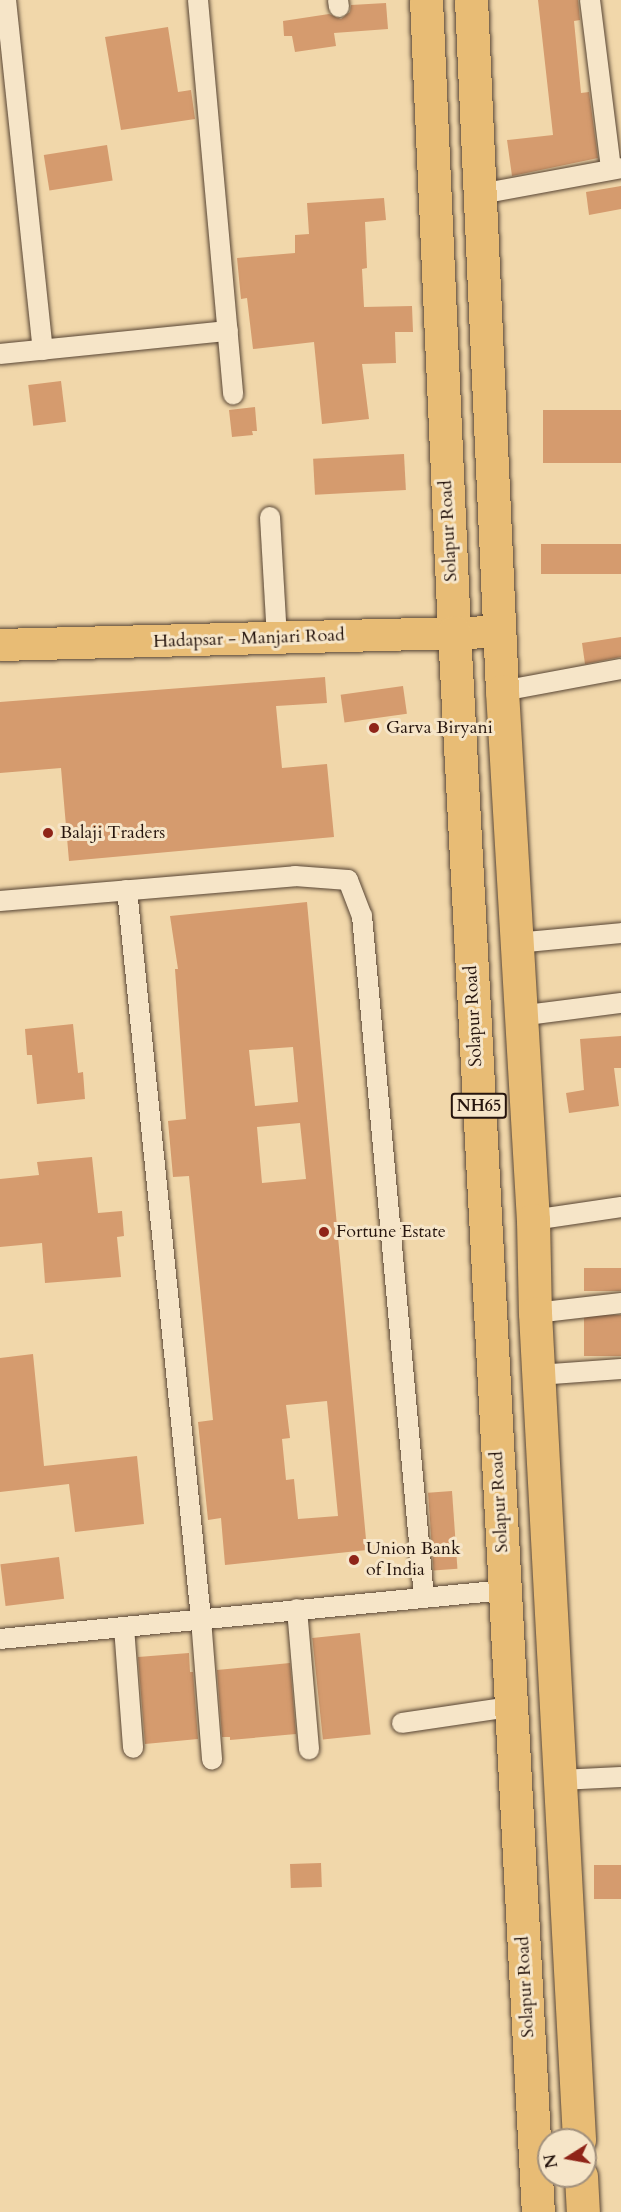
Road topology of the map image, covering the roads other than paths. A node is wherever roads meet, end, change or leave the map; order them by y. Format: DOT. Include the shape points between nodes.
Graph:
graph roads {
  1 [pos="6,0"];
  2 [pos="198,0"];
  3 [pos="426,0"];
  4 [pos="471,0"];
  5 [pos="590,0"];
  6 [pos="616,169"];
  7 [pos="480,194"];
  8 [pos="228,330"];
  9 [pos="43,350"];
  10 [pos="0,354"];
  11 [pos="233,394"];
  12 [pos="270,517"];
  13 [pos="454,632"];
  14 [pos="499,632"];
  15 [pos="277,639"];
  16 [pos="0,645"];
  17 [pos="621,669"];
  18 [pos="502,691"];
  19 [pos="127,890"];
  20 [pos="0,901"];
  21 [pos="621,933"];
  22 [pos="516,943"];
  23 [pos="621,1003"];
  24 [pos="519,1016"];
  25 [pos="621,1207"];
  26 [pos="533,1220"];
  27 [pos="621,1303"];
  28 [pos="535,1313"];
  29 [pos="621,1369"];
  30 [pos="538,1375"];
  31 [pos="505,1590"];
  32 [pos="424,1597"];
  33 [pos="297,1609"];
  34 [pos="201,1619"];
  35 [pos="124,1627"];
  36 [pos="0,1639"];
  37 [pos="512,1707"];
  38 [pos="402,1723"];
  39 [pos="133,1748"];
  40 [pos="309,1749"];
  41 [pos="212,1760"];
  42 [pos="621,1777"];
  43 [pos="560,1780"];
  44 [pos="578,2128"];
  45 [pos="582,2188"];
  46 [pos="538,2212"];
  47 [pos="583,2212"];
  1 -- 9 [label="street"];
  2 -- 8 [label="street"];
  3 -- 13 [label="highway, Solapur Road / NH65"];
  4 -- 7 [label="highway, NH65"];
  5 -- 6 [label="street"];
  6 -- 7 [label="street"];
  7 -- 14 [label="highway, NH65"];
  8 -- 9 [label="street"];
  8 -- 11 [label="street"];
  9 -- 10 [label="street"];
  12 -- 15 [label="street"];
  13 -- 14 [label="main road, Hadapsar - Manjari Road"];
  13 -- 15 [label="main road, Hadapsar - Manjari Road"];
  13 -- 31 [label="highway, Solapur Road / NH65"];
  14 -- 18 [label="highway, NH65"];
  15 -- 16 [label="main road, Hadapsar - Manjari Road"];
  17 -- 18 [label="street"];
  18 -- 22 [label="highway, NH65"];
  19 -- 20 [label="street"];
  19 -- 32 [label="street" via="295,876 348,880 362,916"];
  19 -- 34 [label="street"];
  21 -- 22 [label="street"];
  22 -- 24 [label="highway, NH65"];
  23 -- 24 [label="street"];
  24 -- 26 [label="highway, NH65"];
  25 -- 26 [label="street"];
  26 -- 28 [label="highway, NH65"];
  27 -- 28 [label="street"];
  28 -- 30 [label="highway, NH65"];
  29 -- 30 [label="street"];
  30 -- 43 [label="highway, NH65"];
  31 -- 32 [label="street"];
  31 -- 37 [label="highway, Solapur Road / NH65"];
  32 -- 33 [label="street"];
  33 -- 34 [label="street"];
  33 -- 40 [label="street"];
  34 -- 35 [label="street"];
  34 -- 41 [label="street"];
  35 -- 36 [label="street"];
  35 -- 39 [label="street"];
  37 -- 38 [label="street"];
  37 -- 46 [label="highway, Solapur Road / NH65"];
  42 -- 43 [label="street"];
  43 -- 44 [label="highway, NH65"];
  45 -- 47 [label="highway"];
}
